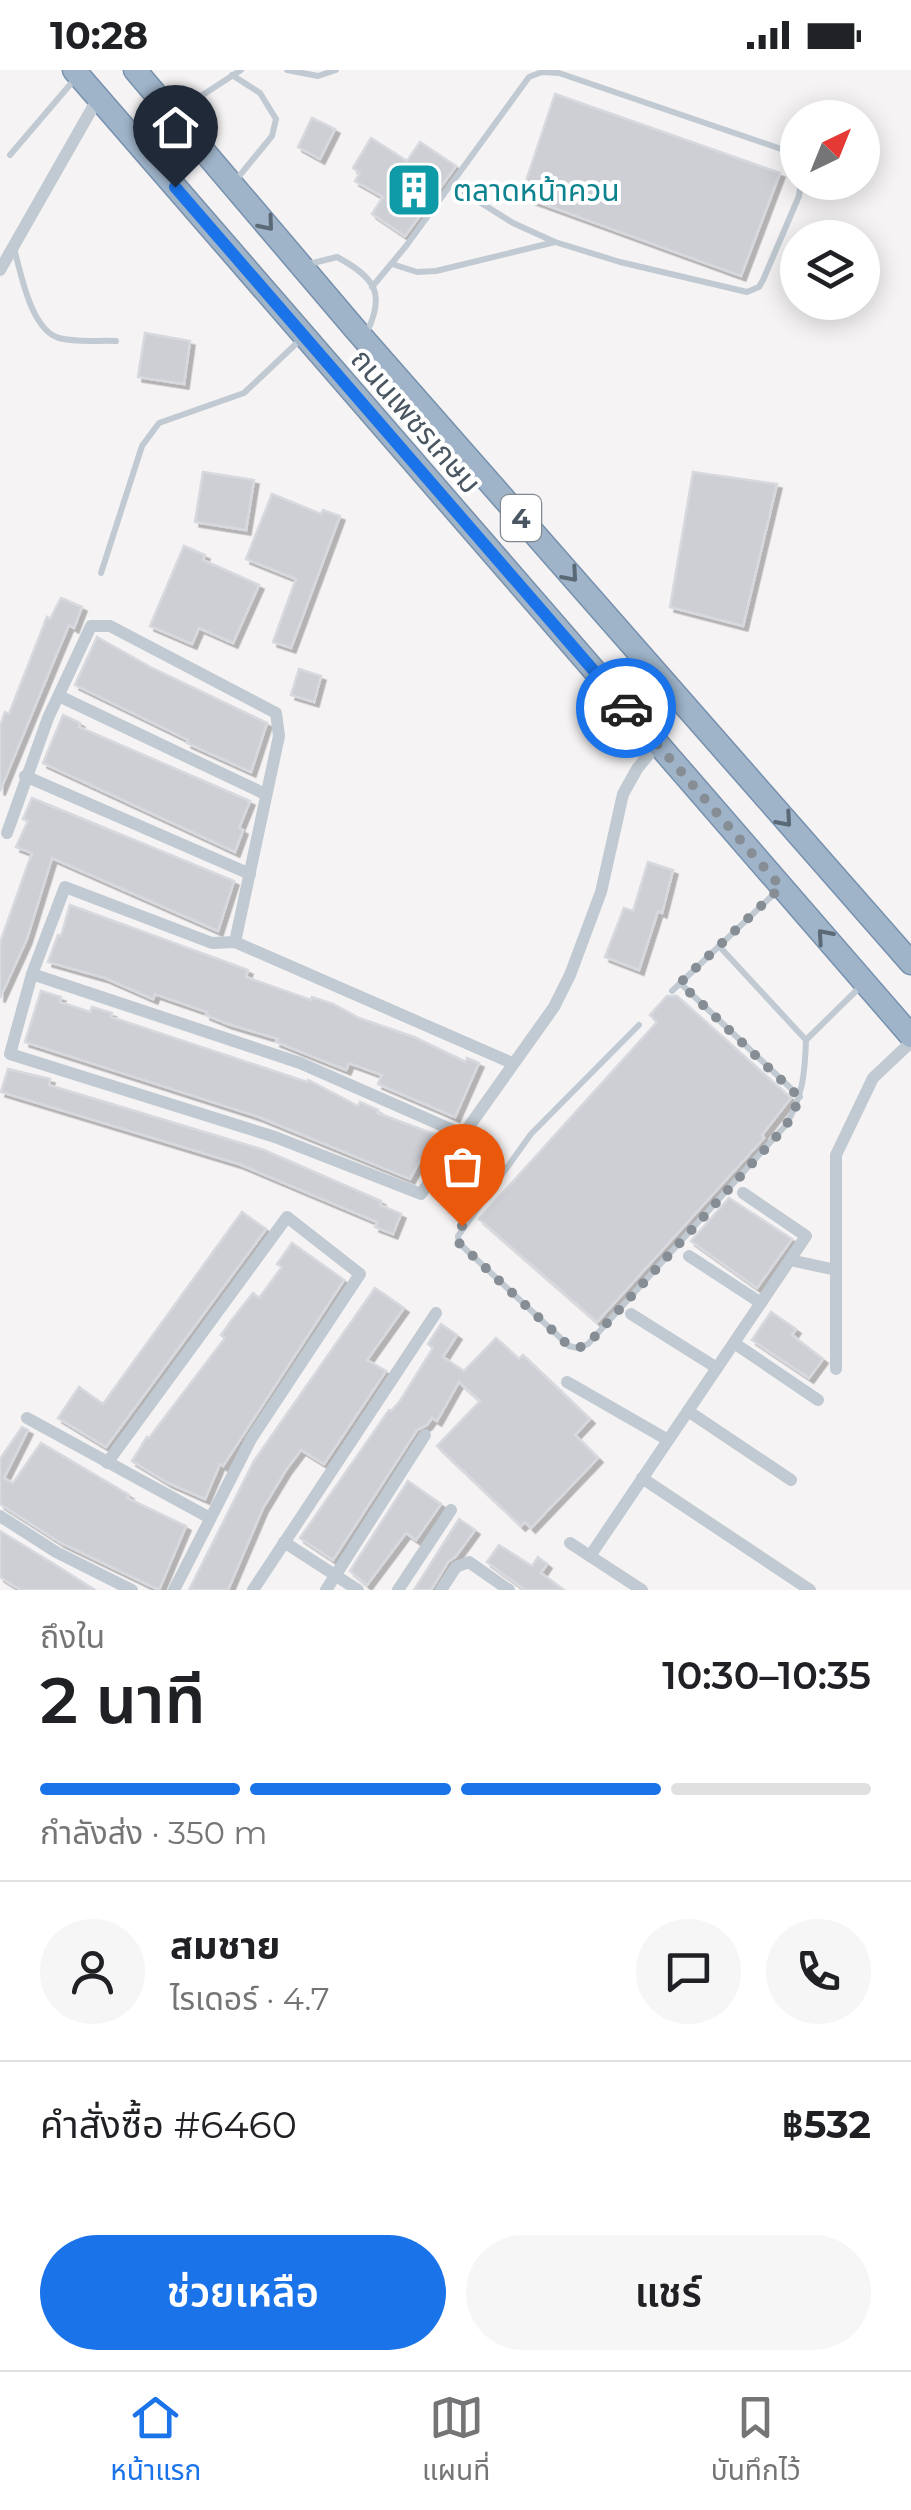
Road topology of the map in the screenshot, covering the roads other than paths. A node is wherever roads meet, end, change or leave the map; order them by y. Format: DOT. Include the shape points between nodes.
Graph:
graph roads {
  1 [pos="135,70"];
  2 [pos="242,70"];
  3 [pos="288,70"];
  4 [pos="336,70"];
  5 [pos="76,73"];
  6 [pos="232,75"];
  7 [pos="98,98"];
  8 [pos="173,114"];
  9 [pos="780,148"];
  10 [pos="10,156"];
  11 [pos="232,183"];
  12 [pos="452,184"];
  13 [pos="795,200"];
  14 [pos="554,242"];
  15 [pos="14,247"];
  16 [pos="392,264"];
  17 [pos="303,266"];
  18 [pos="0,270"];
  19 [pos="372,288"];
  20 [pos="303,336"];
  21 [pos="364,338"];
  22 [pos="116,341"];
  23 [pos="101,573"];
  24 [pos="59,696"];
  25 [pos="657,744"];
  26 [pos="26,776"];
  27 [pos="266,794"];
  28 [pos="7,833"];
  29 [pos="250,874"];
  30 [pos="781,887"];
  31 [pos="235,942"];
  32 [pos="719,946"];
  33 [pos="911,964"];
  34 [pos="32,974"];
  35 [pos="864,982"];
  36 [pos="680,983"];
  37 [pos="672,991"];
  38 [pos="640,1025"];
  39 [pos="911,1039"];
  40 [pos="806,1040"];
  41 [pos="512,1063"];
  42 [pos="800,1098"];
  43 [pos="464,1135"];
  44 [pos="743,1193"];
  45 [pos="688,1256"];
  46 [pos="790,1260"];
  47 [pos="836,1270"];
  48 [pos="761,1303"];
  49 [pos="436,1313"];
  50 [pos="631,1314"];
  51 [pos="734,1343"];
  52 [pos="717,1368"];
  53 [pos="836,1369"];
  54 [pos="568,1382"];
  55 [pos="818,1400"];
  56 [pos="688,1411"];
  57 [pos="26,1418"];
  58 [pos="425,1434"];
  59 [pos="668,1440"];
  60 [pos="107,1463"];
  61 [pos="642,1478"];
  62 [pos="791,1480"];
  63 [pos="450,1510"];
  64 [pos="0,1516"];
  65 [pos="210,1518"];
  66 [pos="284,1542"];
  67 [pos="570,1543"];
  68 [pos="590,1556"];
  69 [pos="336,1575"];
  70 [pos="132,1590"];
  71 [pos="174,1590"];
  72 [pos="253,1590"];
  73 [pos="326,1590"];
  74 [pos="358,1590"];
  75 [pos="398,1590"];
  76 [pos="441,1590"];
  77 [pos="509,1590"];
  78 [pos="642,1590"];
  79 [pos="810,1590"];
  1 -- 8 [label="highway, ถนนเพชรเกษม / 4"];
  2 -- 6 [label="lane"];
  3 -- 4 [label="lane" via="318,76"];
  5 -- 7 [label="highway, ถนนเพชรเกษม / 4"];
  5 -- 10 [label="lane"];
  6 -- 8 [label="lane"];
  6 -- 11 [label="lane" via="260,93 276,119 272,136"];
  7 -- 15 [label="street"];
  7 -- 20 [label="highway, ถนนเพชรเกษม / 4"];
  8 -- 11 [label="highway, ถนนเพชรเกษม / 4"];
  9 -- 12 [label="lane" via="622,92 542,72 529,78"];
  11 -- 17 [label="highway, ถนนเพชรเกษม / 4, one-way"];
  12 -- 14 [label="lane"];
  12 -- 16 [label="lane"];
  13 -- 14 [label="lane" via="753,291"];
  14 -- 16 [label="lane" via="436,271"];
  15 -- 18 [label="street"];
  15 -- 22 [label="lane" via="45,330 69,340"];
  16 -- 19 [label="lane"];
  17 -- 19 [label="lane" via="336,257"];
  17 -- 21 [label="highway, ถนนเพชรเกษม / 4"];
  19 -- 21 [label="lane" via="378,304"];
  20 -- 23 [label="lane" via="244,393 152,428"];
  20 -- 25 [label="highway, ถนนเพชรเกษม / 4"];
  21 -- 33 [label="highway, ถนนเพชรเกษม / 4, one-way"];
  24 -- 26 [label="street"];
  24 -- 27 [label="street"];
  24 -- 27 [label="street" via="91,626 110,626 276,714"];
  25 -- 30 [label="highway, ถนนเพชรเกษม / 4"];
  25 -- 41 [label="street" via="623,794 601,892 570,975"];
  26 -- 28 [label="street"];
  26 -- 29 [label="street"];
  27 -- 29 [label="street"];
  29 -- 31 [label="street"];
  30 -- 32 [label="lane"];
  35 -- 30 [label="highway, ถนนเพชรเกษม / 4, one-way"];
  31 -- 34 [label="street" via="212,943 65,887"];
  31 -- 41 [label="street"];
  32 -- 36 [label="lane"];
  32 -- 40 [label="lane"];
  34 -- 43 [label="street" via="300,1063"];
  34 -- 43 [label="street" via="10,1054 275,1137 421,1194"];
  35 -- 39 [label="highway, ถนนเพชรเกษม / 4"];
  35 -- 40 [label="lane"];
  36 -- 37 [label="lane"];
  36 -- 42 [label="lane"];
  38 -- 42 [label="lane" via="530,1134 458,1236 569,1346 588,1344 786,1126"];
  39 -- 47 [label="street" via="872,1078 836,1155"];
  40 -- 42 [label="lane"];
  41 -- 43 [label="street"];
  44 -- 46 [label="street" via="806,1236"];
  45 -- 48 [label="street"];
  46 -- 47 [label="street"];
  46 -- 48 [label="street"];
  47 -- 53 [label="street"];
  48 -- 51 [label="street"];
  49 -- 66 [label="street"];
  50 -- 52 [label="street"];
  51 -- 52 [label="street"];
  51 -- 55 [label="street"];
  52 -- 56 [label="street"];
  54 -- 59 [label="street"];
  56 -- 59 [label="street"];
  56 -- 62 [label="street"];
  57 -- 60 [label="street"];
  58 -- 69 [label="street"];
  59 -- 61 [label="street"];
  60 -- 65 [label="street"];
  60 -- 65 [label="street" via="288,1217 360,1274 251,1439"];
  61 -- 68 [label="street"];
  61 -- 79 [label="street"];
  63 -- 75 [label="street"];
  64 -- 70 [label="street"];
  65 -- 71 [label="street"];
  66 -- 69 [label="street"];
  66 -- 72 [label="street"];
  67 -- 68 [label="street"];
  68 -- 78 [label="street"];
  69 -- 73 [label="street"];
  69 -- 74 [label="street"];
  76 -- 77 [label="street" via="456,1567 469,1562"];
}
